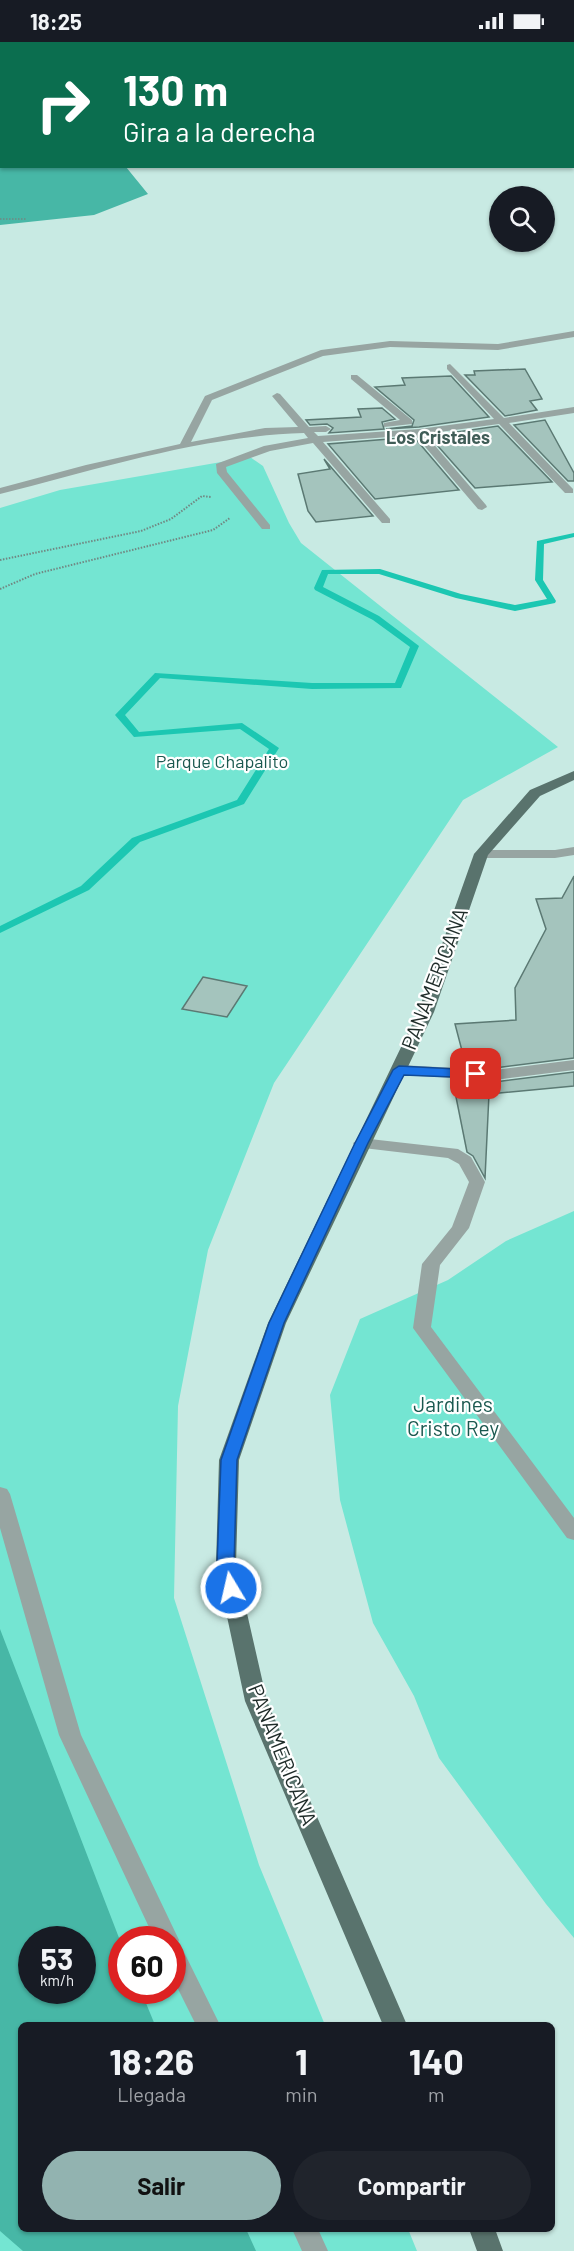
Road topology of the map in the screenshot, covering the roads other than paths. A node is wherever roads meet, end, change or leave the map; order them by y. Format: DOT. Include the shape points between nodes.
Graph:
graph roads {
  1 [pos="574,334"];
  2 [pos="450,367"];
  3 [pos="354,377"];
  4 [pos="277,396"];
  5 [pos="574,410"];
  6 [pos="504,421"];
  7 [pos="307,430"];
  8 [pos="417,432"];
  9 [pos="315,440"];
  10 [pos="184,446"];
  11 [pos="0,491"];
  12 [pos="569,491"];
  13 [pos="482,507"];
  14 [pos="386,521"];
  15 [pos="266,526"];
  16 [pos="574,776"];
  17 [pos="574,851"];
  18 [pos="481,854"];
  19 [pos="574,1065"];
  20 [pos="399,1070"];
  21 [pos="362,1143"];
  22 [pos="0,1494"];
  23 [pos="574,1533"];
  24 [pos="160,1926"];
  25 [pos="186,1980"];
  26 [pos="207,2022"];
  27 [pos="394,2022"];
  28 [pos="306,2232"];
  29 [pos="483,2232"];
  30 [pos="315,2251"];
  31 [pos="490,2251"];
  1 -- 10 [label="street" via="498,347 390,344 321,353 207,398"];
  2 -- 6 [label="street"];
  3 -- 7 [label="street" via="408,422"];
  4 -- 7 [label="street"];
  5 -- 6 [label="street"];
  6 -- 8 [label="street"];
  6 -- 12 [label="street"];
  7 -- 9 [label="street"];
  7 -- 10 [label="street" via="265,431"];
  8 -- 9 [label="street"];
  8 -- 13 [label="street"];
  9 -- 14 [label="street"];
  9 -- 15 [label="street" via="270,448 220,466"];
  10 -- 11 [label="street"];
  16 -- 18 [label="main road, PANAMERICANA" via="535,793"];
  17 -- 18 [label="street"];
  18 -- 20 [label="main road, PANAMERICANA" via="426,1012"];
  19 -- 20 [label="street" via="495,1075"];
  20 -- 21 [label="main road, PANAMERICANA"];
  21 -- 23 [label="street" via="452,1153 465,1161 477,1182 460,1228 431,1264 422,1328"];
  21 -- 27 [label="main road, PANAMERICANA" via="277,1323 229,1460 226,1565 256,1701"];
  22 -- 24 [label="street" via="69,1735"];
  25 -- 26 [label="street"];
  28 -- 30 [label="street"];
  29 -- 31 [label="main road"];
}
